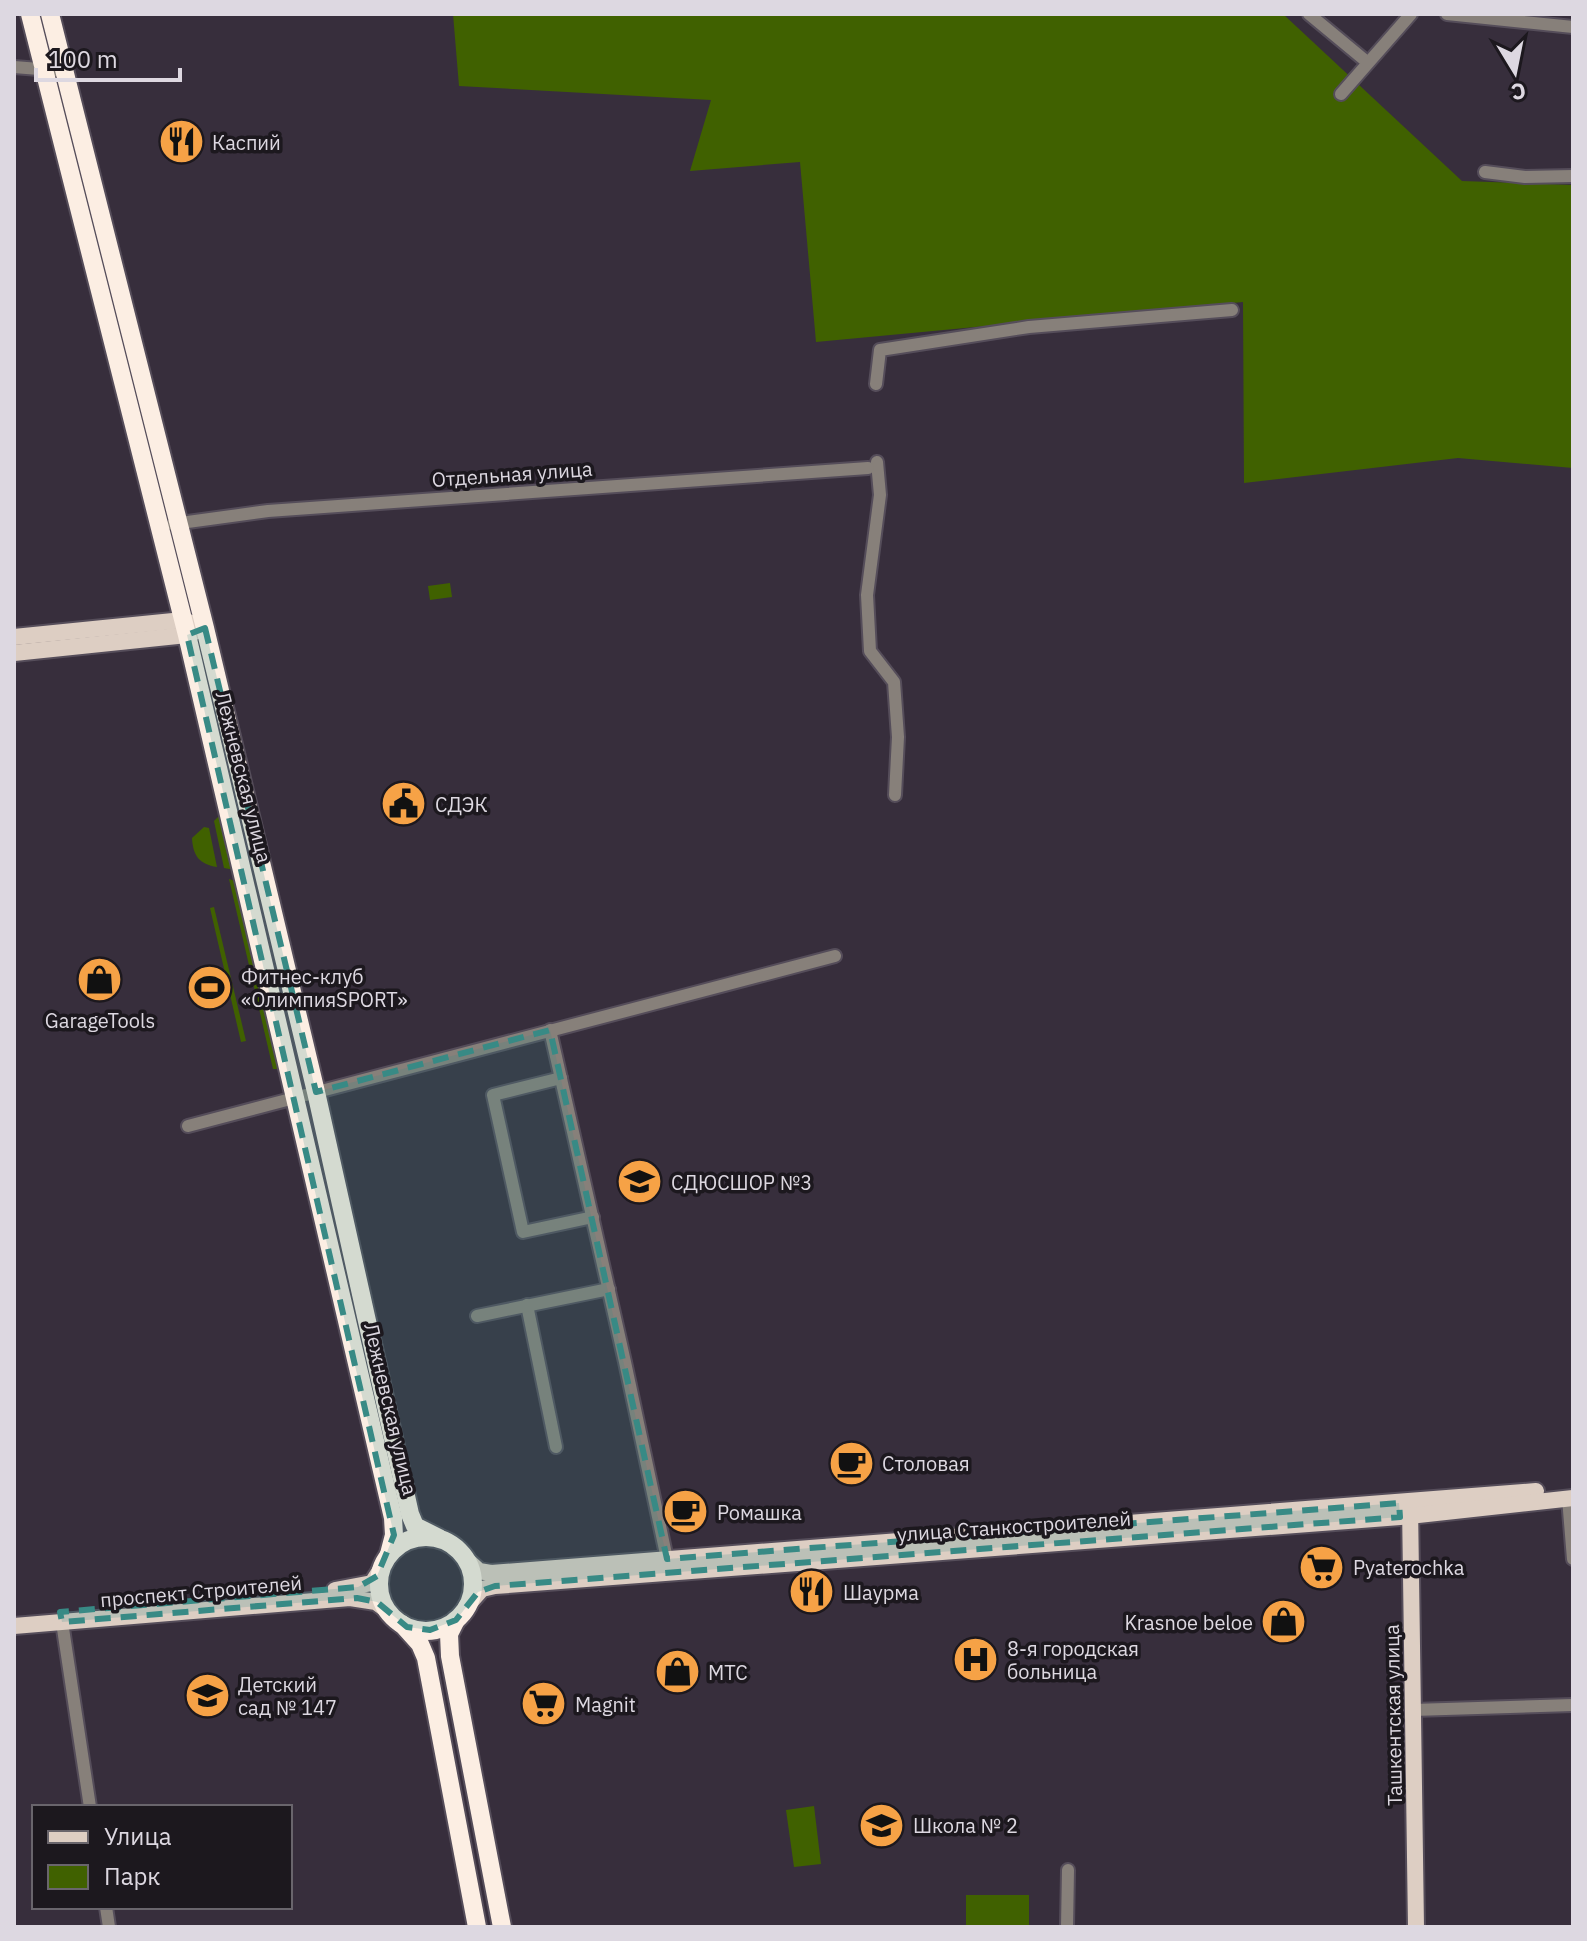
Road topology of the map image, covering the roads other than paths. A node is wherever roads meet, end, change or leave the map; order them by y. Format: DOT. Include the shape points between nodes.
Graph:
graph roads {
  1 [pos="30,14"];
  2 [pos="50,14"];
  3 [pos="1309,14"];
  4 [pos="1411,14"];
  5 [pos="1447,14"];
  6 [pos="1573,27"];
  7 [pos="1367,62"];
  8 [pos="14,67"];
  9 [pos="44,70"];
  10 [pos="64,71"];
  11 [pos="1341,94"];
  12 [pos="1485,172"];
  13 [pos="1573,176"];
  14 [pos="1232,310"];
  15 [pos="876,384"];
  16 [pos="168,525"];
  17 [pos="192,628"];
  18 [pos="14,637"];
  19 [pos="14,653"];
  20 [pos="895,795"];
  21 [pos="835,956"];
  22 [pos="550,1030"];
  23 [pos="561,1078"];
  24 [pos="316,1092"];
  25 [pos="296,1097"];
  26 [pos="188,1126"];
  27 [pos="593,1217"];
  28 [pos="609,1289"];
  29 [pos="527,1305"];
  30 [pos="477,1316"];
  31 [pos="556,1447"];
  32 [pos="1571,1495"];
  33 [pos="1405,1509"];
  34 [pos="439,1538"];
  35 [pos="667,1559"];
  36 [pos="1573,1559"];
  37 [pos="468,1561"];
  38 [pos="385,1562"];
  39 [pos="461,1614"];
  40 [pos="14,1616"];
  41 [pos="61,1617"];
  42 [pos="395,1618"];
  43 [pos="14,1626"];
  44 [pos="1573,1705"];
  45 [pos="1408,1710"];
  46 [pos="90,1805"];
  47 [pos="1068,1870"];
  48 [pos="1412,1925"];
  49 [pos="477,1927"];
  50 [pos="502,1927"];
  51 [pos="1067,1927"];
  1 -- 9 [label="highway, Лежневская улица"];
  2 -- 10 [label="highway, Лежневская улица"];
  3 -- 7 [label="street"];
  4 -- 7 [label="street"];
  5 -- 6 [label="street"];
  7 -- 11 [label="street"];
  8 -- 9 [label="street"];
  9 -- 10 [label="street"];
  9 -- 16 [label="highway, Лежневская улица"];
  10 -- 16 [label="highway, Лежневская улица"];
  12 -- 13 [label="street"];
  14 -- 15 [label="street" via="1029,327 880,350"];
  16 -- 17 [label="highway, Лежневская улица"];
  16 -- 20 [label="street, Отдельная улица" via="268,511 872,465 880,495 867,595 870,651 894,682"];
  17 -- 18 [label="main road"];
  17 -- 19 [label="main road"];
  17 -- 24 [label="highway, Лежневская улица"];
  17 -- 25 [label="highway, Лежневская улица"];
  21 -- 22 [label="street"];
  22 -- 23 [label="street"];
  22 -- 24 [label="street"];
  23 -- 27 [label="street"];
  23 -- 27 [label="street" via="493,1095 523,1232"];
  24 -- 25 [label="street"];
  24 -- 34 [label="highway, Лежневская улица" via="410,1514 415,1526"];
  25 -- 26 [label="street"];
  25 -- 38 [label="highway, Лежневская улица" via="393,1518 394,1535"];
  27 -- 28 [label="street"];
  28 -- 29 [label="street"];
  28 -- 35 [label="street"];
  29 -- 30 [label="street"];
  29 -- 31 [label="street"];
  32 -- 33 [label="main road, улица Станкостроителей"];
  32 -- 36 [label="street"];
  33 -- 35 [label="main road, улица Станкостроителей"];
  33 -- 39 [label="main road, улица Станкостроителей" via="495,1586 478,1592"];
  33 -- 45 [label="main road, Ташкентская улица"];
  34 -- 37 [label="highway"];
  34 -- 38 [label="highway" via="412,1539"];
  35 -- 37 [label="main road, улица Станкостроителей" via="491,1573 476,1570"];
  37 -- 39 [label="highway" via="473,1588"];
  38 -- 41 [label="main road, проспект Строителей" via="372,1583 349,1589"];
  38 -- 42 [label="highway" via="380,1593"];
  39 -- 42 [label="highway" via="430,1630 412,1629"];
  39 -- 50 [label="highway" via="449,1639 450,1656"];
  40 -- 41 [label="main road, проспект Строителей"];
  41 -- 42 [label="main road, проспект Строителей" via="350,1598 376,1602"];
  41 -- 43 [label="main road, проспект Строителей"];
  41 -- 46 [label="street"];
  42 -- 49 [label="highway" via="426,1658"];
  44 -- 45 [label="street"];
  45 -- 48 [label="main road, Ташкентская улица"];
  47 -- 51 [label="street"];
}
